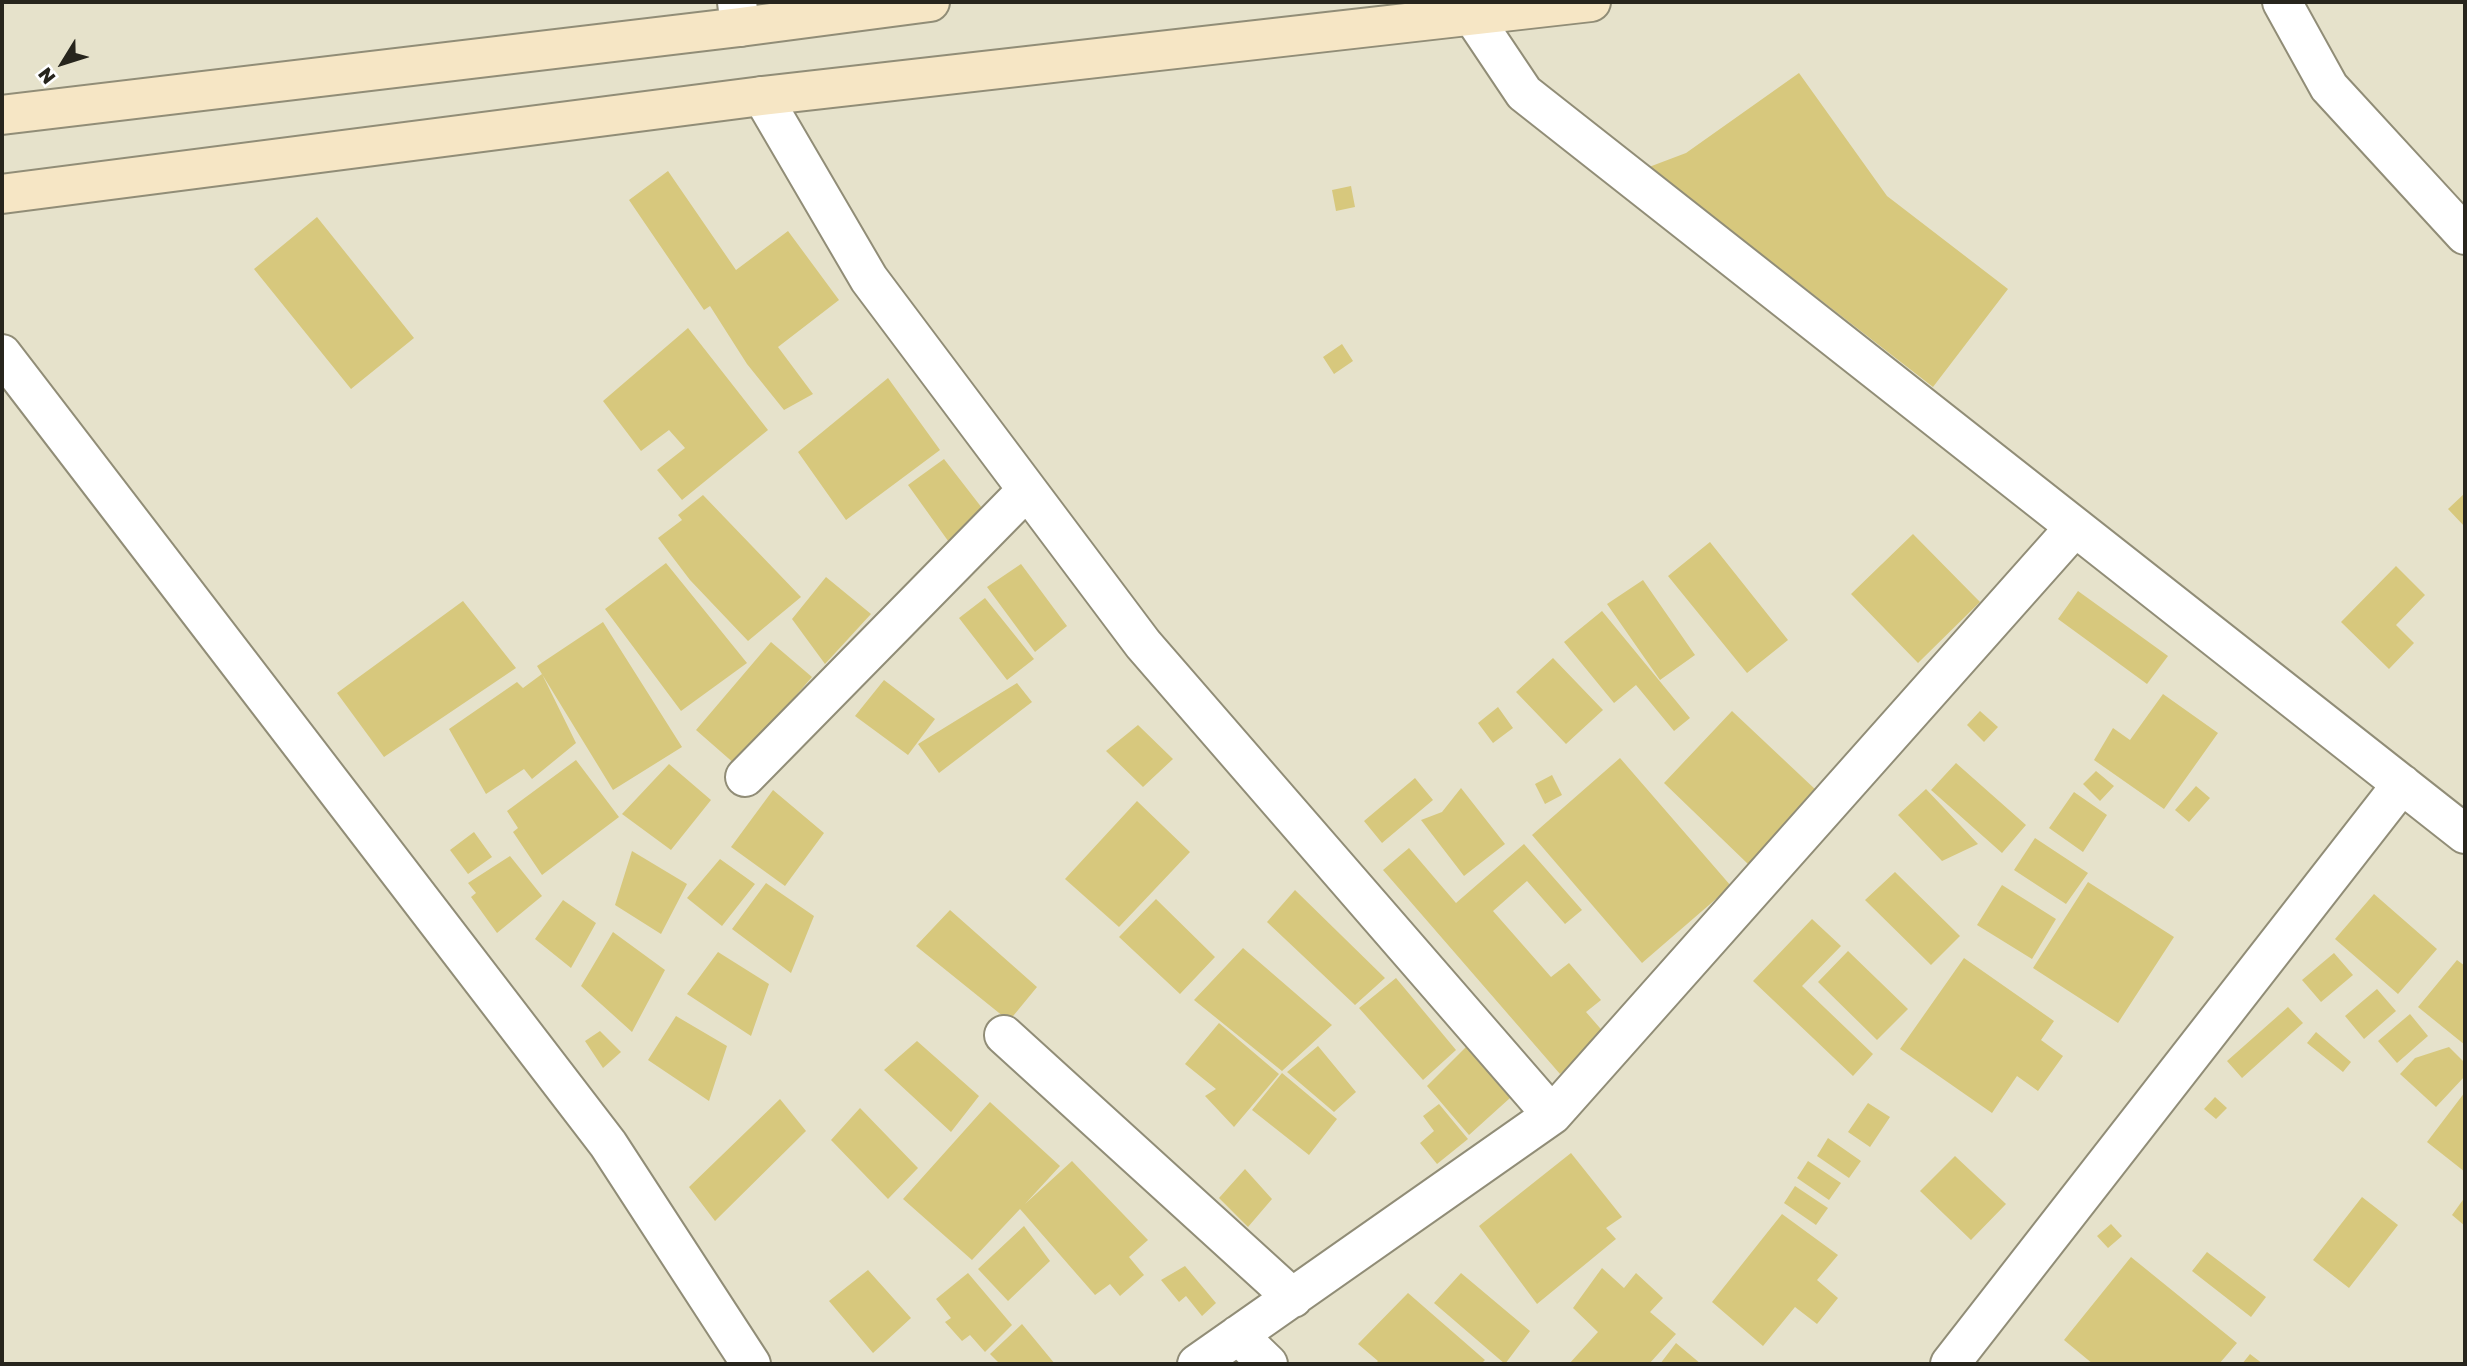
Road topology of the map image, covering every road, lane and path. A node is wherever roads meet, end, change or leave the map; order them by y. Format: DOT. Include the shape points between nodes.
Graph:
graph roads {
  1 [pos="930,2"];
  2 [pos="1591,2"];
  3 [pos="2282,2"];
  4 [pos="1467,9"];
  5 [pos="739,14"];
  6 [pos="762,96"];
  7 [pos="2,115"];
  8 [pos="2,194"];
  9 [pos="2465,235"];
  10 [pos="2,354"];
  11 [pos="1027,490"];
  12 [pos="2075,527"];
  13 [pos="745,777"];
  14 [pos="2402,784"];
  15 [pos="2465,834"];
  16 [pos="1004,1035"];
  17 [pos="1552,1115"];
  18 [pos="1293,1298"];
  19 [pos="1238,1335"];
  20 [pos="751,1364"];
  21 [pos="1197,1364"];
  22 [pos="1268,1364"];
  23 [pos="1950,1364"];
  1 -- 5 [label="main road"];
  2 -- 4 [label="main road"];
  3 -- 9 [label="street" via="2329,87"];
  4 -- 6 [label="main road"];
  4 -- 12 [label="street" via="1524,93"];
  5 -- 7 [label="main road"];
  6 -- 8 [label="main road"];
  6 -- 11 [label="street" via="869,279"];
  10 -- 20 [label="street" via="608,1144"];
  11 -- 13 [label="street"];
  11 -- 17 [label="street" via="1143,644"];
  12 -- 14 [label="street"];
  12 -- 17 [label="street"];
  14 -- 15 [label="street"];
  14 -- 23 [label="street"];
  16 -- 18 [label="street"];
  17 -- 18 [label="street"];
  18 -- 19 [label="street"];
  19 -- 21 [label="street"];
  19 -- 22 [label="street"];
}
